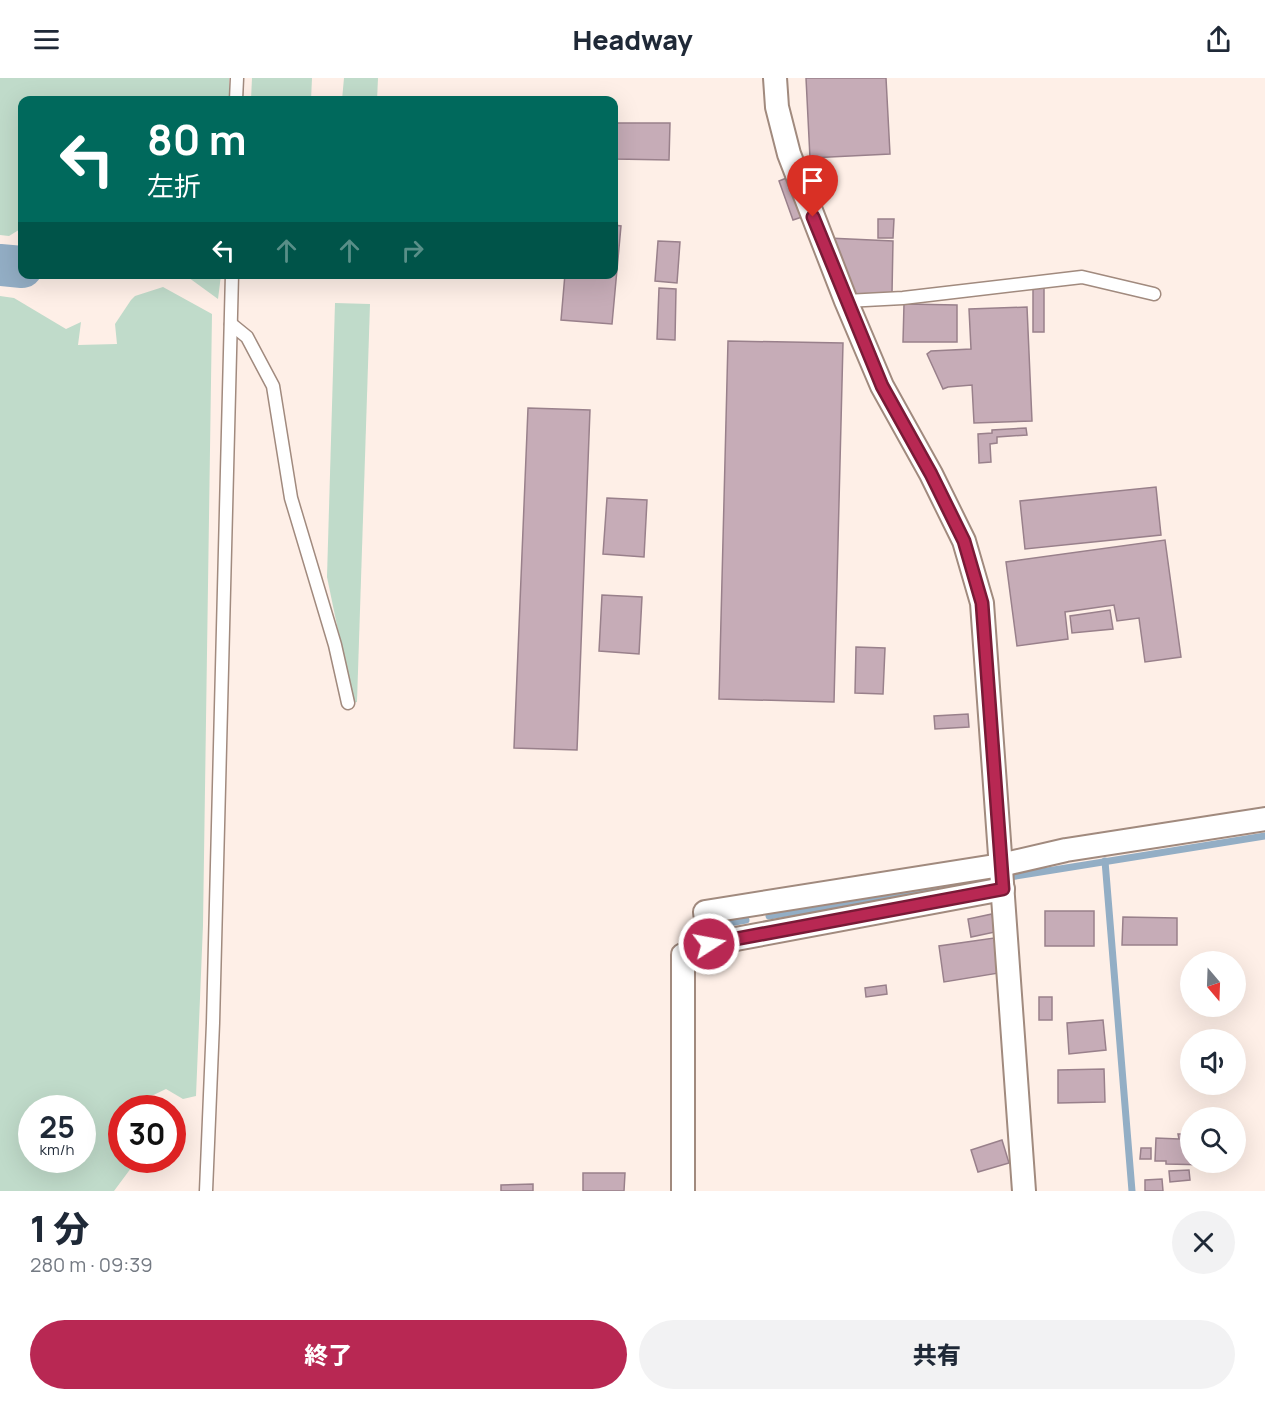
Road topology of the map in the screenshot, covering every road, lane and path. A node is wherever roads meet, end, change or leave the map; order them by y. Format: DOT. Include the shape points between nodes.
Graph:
graph roads {
  1 [pos="237,78"];
  2 [pos="775,78"];
  3 [pos="236,96"];
  4 [pos="232,279"];
  5 [pos="1154,294"];
  6 [pos="846,301"];
  7 [pos="231,324"];
  8 [pos="348,703"];
  9 [pos="1265,819"];
  10 [pos="1002,878"];
  11 [pos="709,944"];
  12 [pos="206,1191"];
  13 [pos="683,1191"];
  14 [pos="1024,1191"];
  1 -- 3 [label="lane"];
  2 -- 6 [label="street" via="777,106 789,154"];
  4 -- 7 [label="lane"];
  5 -- 6 [label="lane" via="1082,277"];
  6 -- 10 [label="street" via="882,386 964,541 982,603"];
  7 -- 8 [label="lane" via="247,336 273,386 291,498 335,645"];
  7 -- 12 [label="lane"];
  9 -- 10 [label="street" via="1066,850"];
  10 -- 11 [label="street"];
  10 -- 11 [label="street" via="705,912"];
  10 -- 14 [label="street"];
  11 -- 13 [label="street" via="683,955"];
}
